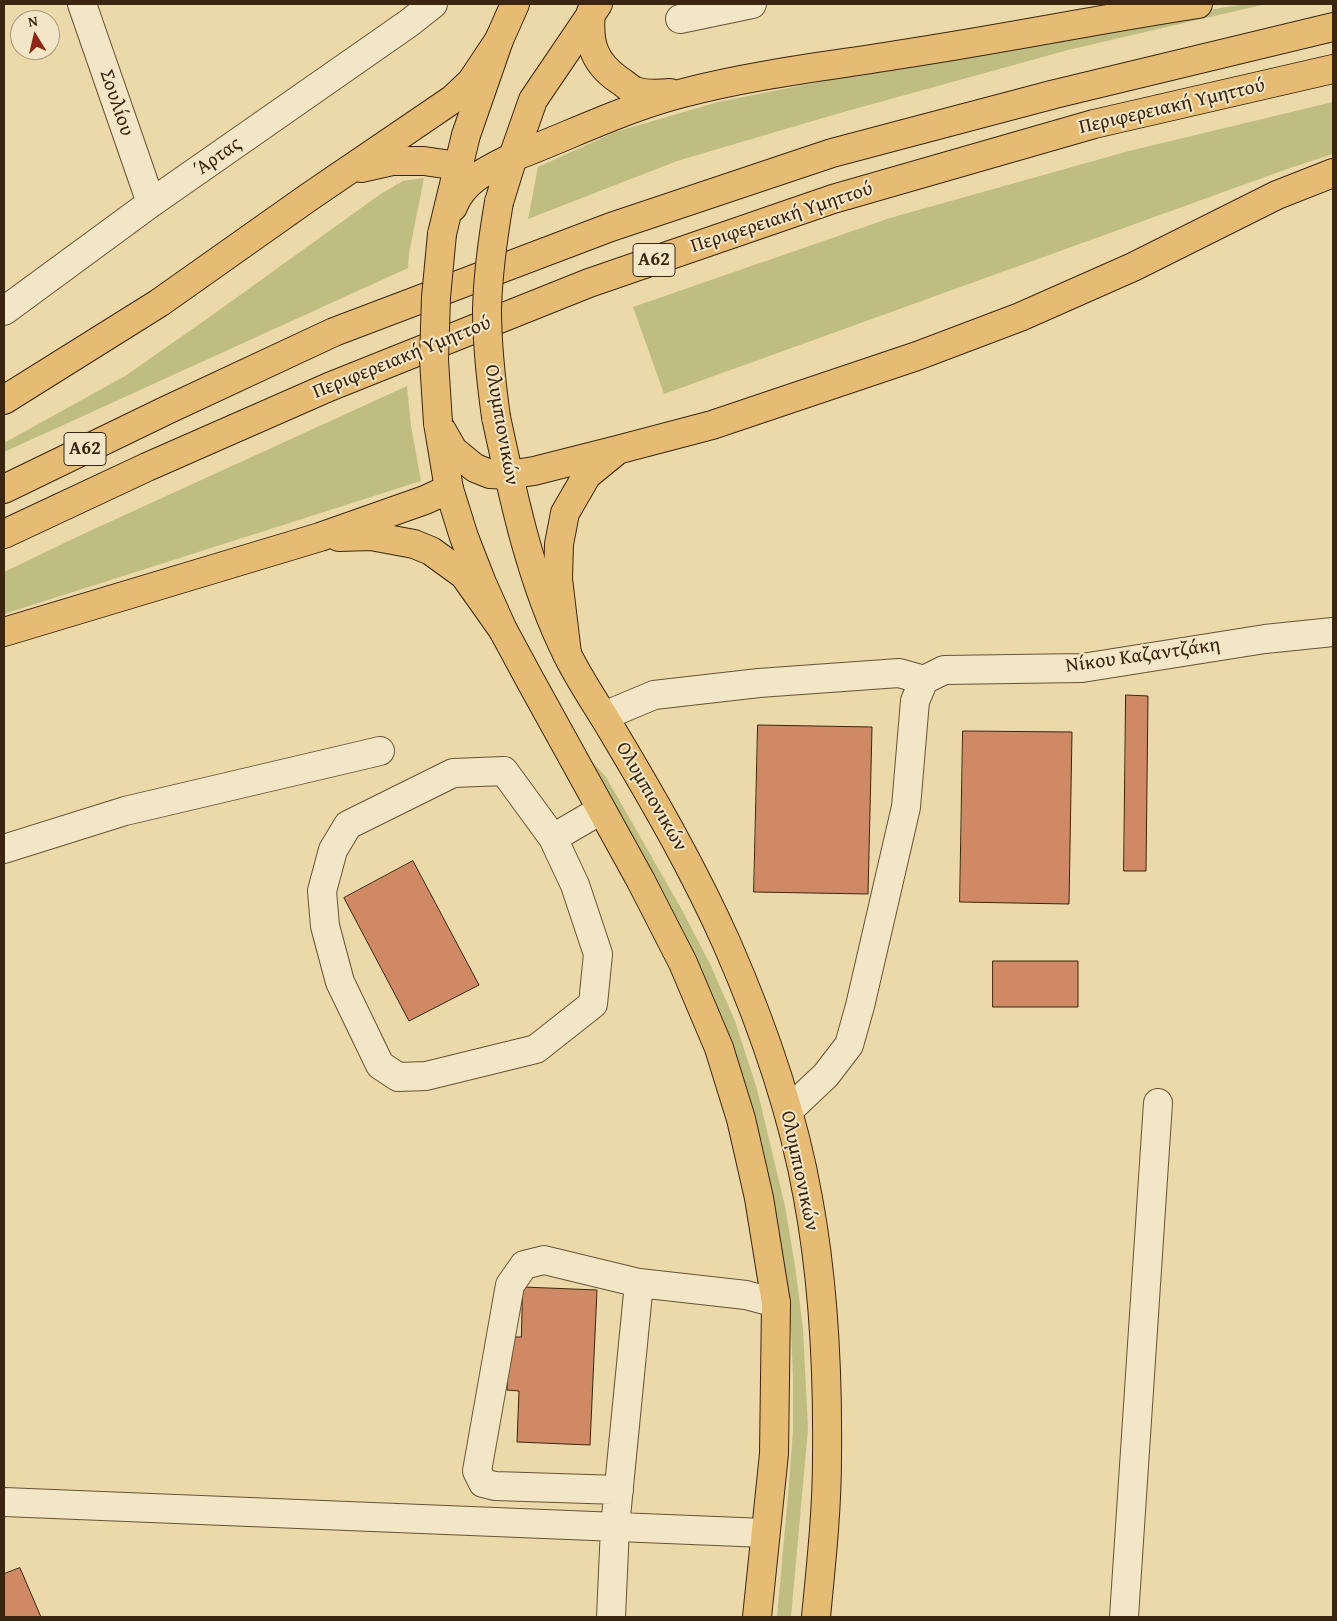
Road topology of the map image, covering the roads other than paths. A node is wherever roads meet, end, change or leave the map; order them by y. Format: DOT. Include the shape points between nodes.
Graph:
graph roads {
  1 [pos="82,4"];
  2 [pos="433,4"];
  3 [pos="515,4"];
  4 [pos="752,4"];
  5 [pos="1198,4"];
  6 [pos="594,8"];
  7 [pos="680,19"];
  8 [pos="1333,28"];
  9 [pos="499,40"];
  10 [pos="1333,69"];
  11 [pos="682,93"];
  12 [pos="513,157"];
  13 [pos="467,171"];
  14 [pos="345,172"];
  15 [pos="1333,173"];
  16 [pos="499,202"];
  17 [pos="151,203"];
  18 [pos="4,311"];
  19 [pos="4,400"];
  20 [pos="496,417"];
  21 [pos="438,423"];
  22 [pos="617,450"];
  23 [pos="475,468"];
  24 [pos="508,475"];
  25 [pos="4,489"];
  26 [pos="449,489"];
  27 [pos="4,534"];
  28 [pos="320,537"];
  29 [pos="503,630"];
  30 [pos="4,632"];
  31 [pos="1333,632"];
  32 [pos="567,654"];
  33 [pos="924,680"];
  34 [pos="604,716"];
  35 [pos="380,751"];
  36 [pos="601,810"];
  37 [pos="553,838"];
  38 [pos="4,849"];
  39 [pos="1158,1103"];
  40 [pos="788,1111"];
  41 [pos="639,1283"];
  42 [pos="776,1303"];
  43 [pos="619,1490"];
  44 [pos="4,1502"];
  45 [pos="615,1527"];
  46 [pos="765,1533"];
  47 [pos="611,1617"];
  48 [pos="757,1617"];
  49 [pos="816,1617"];
  50 [pos="1124,1617"];
  1 -- 17 [label="street, Σουλίου"];
  2 -- 17 [label="street, Άρτας"];
  3 -- 9 [label="main road"];
  4 -- 7 [label="street"];
  5 -- 11 [label="main road" via="767,74"];
  6 -- 11 [label="main road" via="591,40 597,58 607,72 635,91"];
  6 -- 12 [label="main road, Ολυμπιονικών" via="533,100"];
  8 -- 25 [label="main road, Περιφερειακή Υμηττού / Α62" via="1055,94 832,153 611,226 334,332"];
  9 -- 13 [label="main road" via="477,100"];
  9 -- 14 [label="main road" via="471,82 453,99"];
  10 -- 27 [label="main road, Περιφερειακή Υμηττού / Α62" via="1094,124 991,153 833,199 598,279 328,387"];
  11 -- 12 [label="main road"];
  12 -- 13 [label="main road"];
  12 -- 16 [label="main road, Ολυμπιονικών"];
  13 -- 14 [label="main road" via="424,161 392,161"];
  13 -- 16 [label="main road"];
  13 -- 21 [label="main road, bridge" via="442,234 434,360"];
  14 -- 19 [label="main road" via="160,303"];
  15 -- 22 [label="main road" via="1277,195 1133,267 964,338 712,425"];
  16 -- 20 [label="main road, Ολυμπιονικών, bridge" via="487,310"];
  17 -- 18 [label="street, Άρτας"];
  20 -- 23 [label="main road" via="487,447"];
  20 -- 24 [label="main road, Ολυμπιονικών"];
  21 -- 23 [label="main road" via="453,450"];
  21 -- 26 [label="main road"];
  22 -- 24 [label="main road"];
  22 -- 32 [label="main road" via="587,476 565,513 558,544 558,579"];
  23 -- 24 [label="main road" via="490,474"];
  23 -- 26 [label="main road"];
  24 -- 32 [label="main road, Ολυμπιονικών" via="532,566"];
  26 -- 28 [label="main road"];
  26 -- 29 [label="main road" via="464,537"];
  28 -- 29 [label="main road" via="371,536 414,544 431,551 464,575"];
  28 -- 30 [label="main road"];
  29 -- 36 [label="main road"];
  31 -- 33 [label="street, Νίκου Καζαντζάκη" via="1265,639 1082,668 944,670"];
  32 -- 34 [label="main road, Ολυμπιονικών"];
  33 -- 34 [label="street" via="899,673 759,683 654,696"];
  33 -- 40 [label="street" via="915,701 906,807 849,1045 826,1075"];
  34 -- 40 [label="main road, Ολυμπιονικών" via="686,858 727,944 760,1027"];
  35 -- 38 [label="street" via="124,811"];
  36 -- 37 [label="street"];
  36 -- 42 [label="main road" via="683,963 719,1048 741,1119 759,1198"];
  37 -- 37 [label="street" via="504,771 453,773 348,825 333,850 322,892 325,926 340,982 380,1064 398,1077 426,1076 536,1049 593,1004 598,954 575,885"];
  39 -- 50 [label="street"];
  40 -- 49 [label="main road, Ολυμπιονικών" via="808,1198 822,1299 827,1460"];
  41 -- 42 [label="street" via="746,1295"];
  41 -- 43 [label="street"];
  41 -- 43 [label="street" via="544,1260 524,1264 510,1284 476,1471 483,1483 495,1486"];
  42 -- 46 [label="main road" via="774,1454"];
  43 -- 45 [label="street"];
  44 -- 45 [label="street"];
  45 -- 46 [label="street"];
  45 -- 47 [label="street"];
  46 -- 48 [label="main road"];
}
